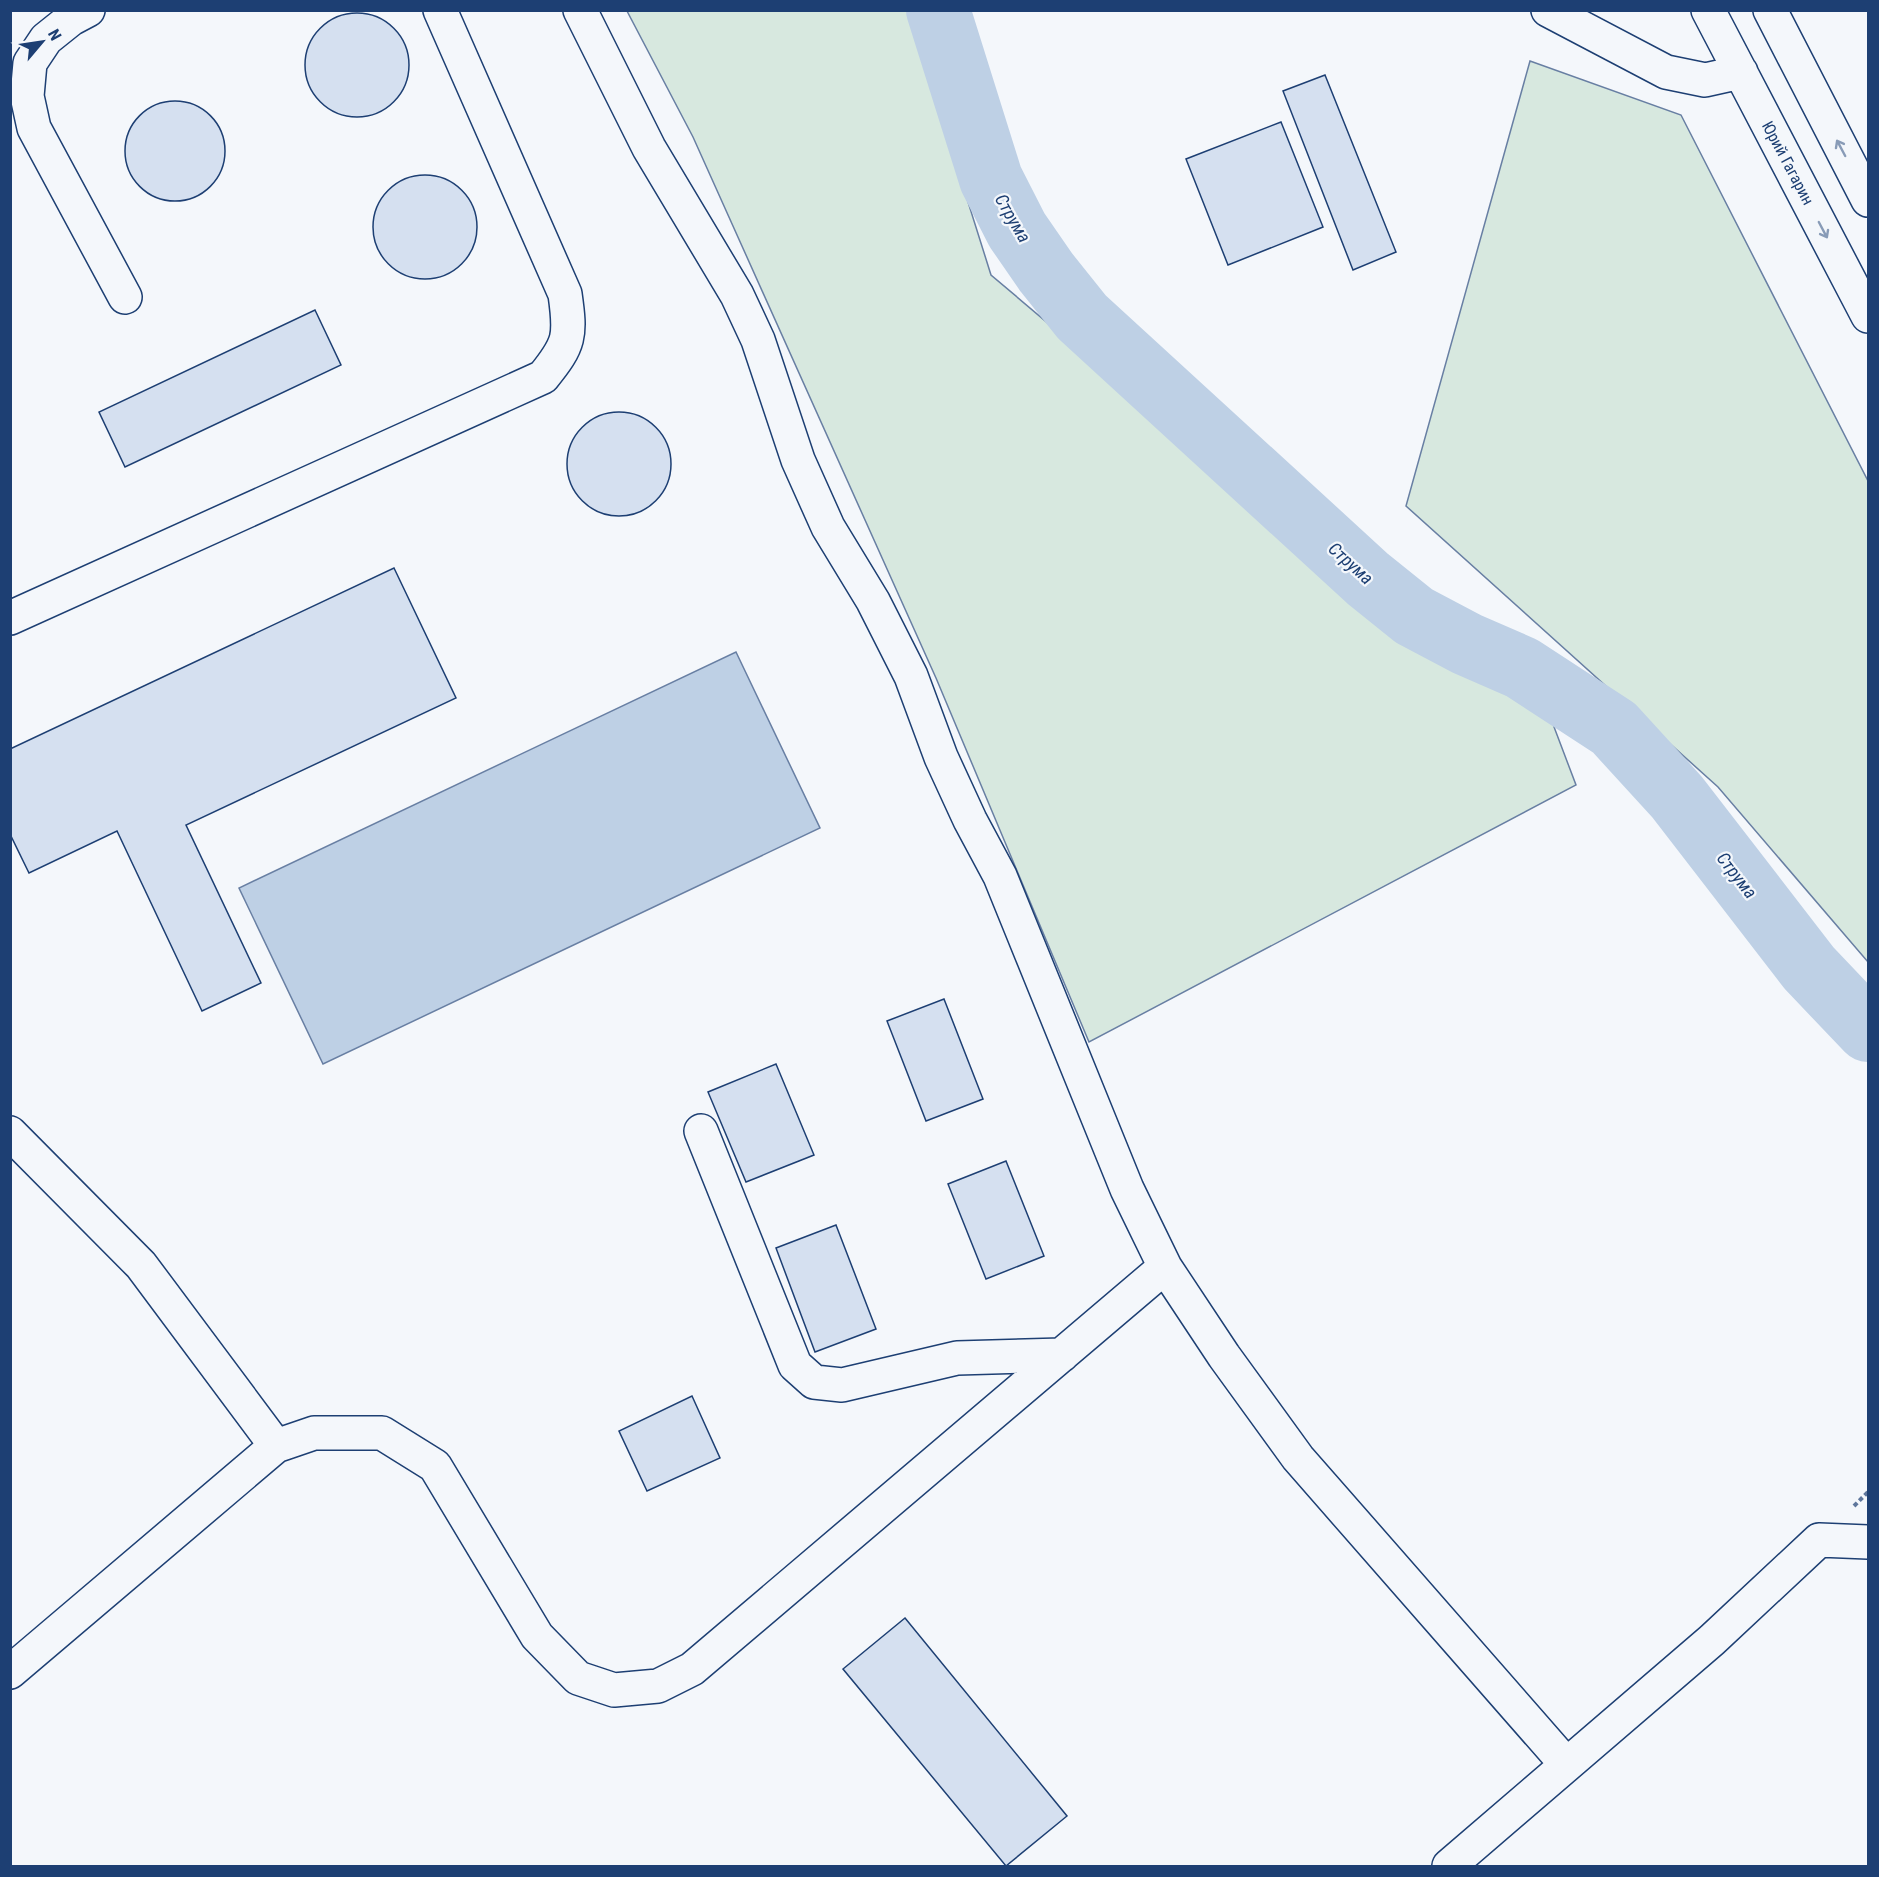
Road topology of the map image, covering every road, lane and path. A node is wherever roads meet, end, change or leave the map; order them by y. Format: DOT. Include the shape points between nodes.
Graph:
graph roads {
  1 [pos="88,10"];
  2 [pos="440,10"];
  3 [pos="580,10"];
  4 [pos="1548,10"];
  5 [pos="1708,10"];
  6 [pos="1770,10"];
  7 [pos="1741,72"];
  8 [pos="1869,200"];
  9 [pos="125,297"];
  10 [pos="1869,316"];
  11 [pos="10,618"];
  12 [pos="701,1131"];
  13 [pos="10,1133"];
  14 [pos="1165,1267"];
  15 [pos="1062,1355"];
  16 [pos="276,1446"];
  17 [pos="1869,1542"];
  18 [pos="10,1672"];
  19 [pos="1566,1764"];
  20 [pos="1449,1866"];
  1 -- 9 [label="street" via="46,39 30,63 27,96 34,128"];
  2 -- 11 [label="street" via="565,294 570,329 561,355 543,377"];
  3 -- 14 [label="street" via="649,147 746,313 798,460 828,527 873,601 911,676 941,757 1000,876 1127,1189"];
  4 -- 7 [label="street" via="1666,72 1706,80"];
  5 -- 7 [label="street, Юрий Гагарин"];
  8 -- 6 [label="street, one-way"];
  7 -- 10 [label="street, Юрий Гагарин, one-way"];
  12 -- 15 [label="street" via="795,1365 814,1382 842,1385 957,1358"];
  13 -- 16 [label="street" via="141,1265"];
  14 -- 15 [label="street"];
  14 -- 19 [label="street" via="1298,1458"];
  15 -- 16 [label="street" via="692,1669 658,1686 614,1690 578,1678 537,1636 435,1466 382,1434 314,1432"];
  16 -- 18 [label="street"];
  17 -- 19 [label="street" via="1819,1540 1712,1640"];
  19 -- 20 [label="street"];
}
